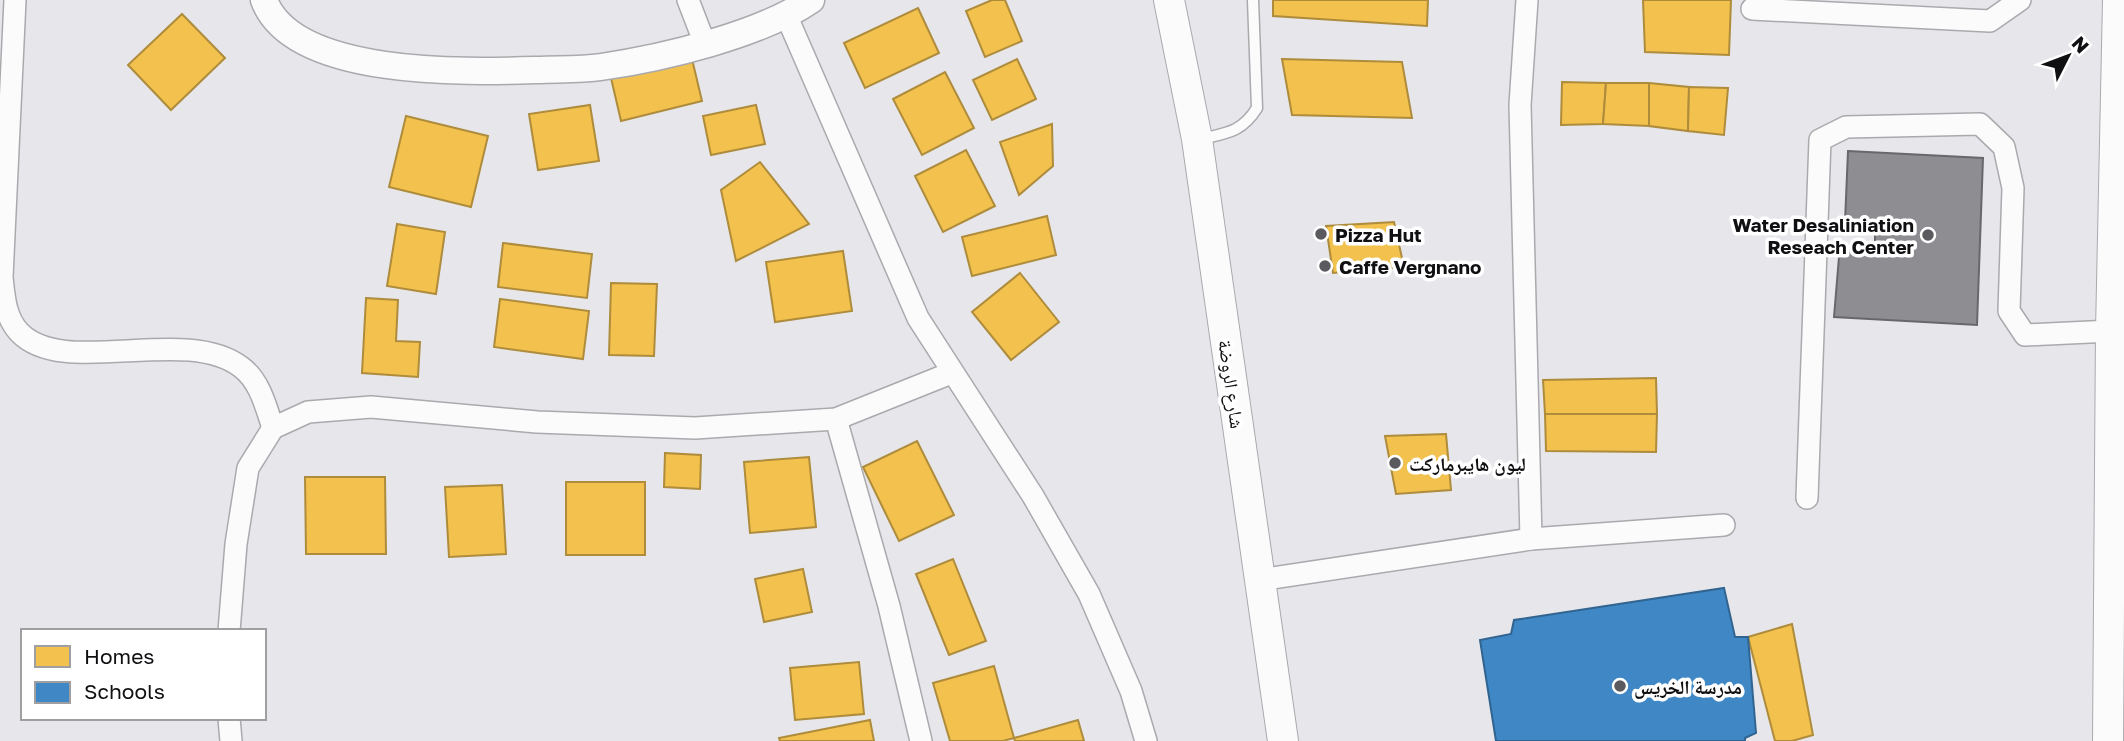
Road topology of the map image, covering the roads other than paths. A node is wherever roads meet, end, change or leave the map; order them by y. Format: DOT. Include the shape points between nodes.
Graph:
graph roads {
  1 [pos="15,0"];
  2 [pos="264,0"];
  3 [pos="688,0"];
  4 [pos="811,0"];
  5 [pos="1253,0"];
  6 [pos="1527,0"];
  7 [pos="2020,0"];
  8 [pos="2118,0"];
  9 [pos="1175,9"];
  10 [pos="1752,9"];
  11 [pos="787,17"];
  12 [pos="705,44"];
  13 [pos="1198,139"];
  14 [pos="2111,331"];
  15 [pos="951,373"];
  16 [pos="836,419"];
  17 [pos="272,428"];
  18 [pos="1807,498"];
  19 [pos="1724,525"];
  20 [pos="1531,539"];
  21 [pos="1260,580"];
  22 [pos="229,629"];
  23 [pos="229,720"];
  24 [pos="231,741"];
  25 [pos="921,741"];
  26 [pos="1146,741"];
  27 [pos="1283,741"];
  28 [pos="2108,741"];
  1 -- 17 [label="street" via="2,276 5,307 18,331 38,346 65,351 186,350 220,355 243,368 263,396"];
  2 -- 12 [label="street" via="285,30 317,48 401,68 471,72 600,67"];
  3 -- 12 [label="street"];
  4 -- 11 [label="street"];
  5 -- 13 [label="lane" via="1257,108 1248,123"];
  6 -- 20 [label="street" via="1520,105"];
  7 -- 10 [label="street" via="1990,21"];
  8 -- 14 [label="main road"];
  9 -- 13 [label="main road, شارع الروضة"];
  11 -- 12 [label="street"];
  11 -- 15 [label="street" via="918,318"];
  13 -- 21 [label="main road, شارع الروضة"];
  14 -- 18 [label="street" via="2025,335 2008,311 2013,188 2004,146 1980,124 1846,127 1820,140"];
  14 -- 28 [label="main road"];
  15 -- 16 [label="street"];
  15 -- 26 [label="street" via="1033,496 1089,594 1131,691"];
  16 -- 17 [label="street" via="695,428 537,422 371,407 308,412"];
  16 -- 25 [label="street" via="889,606"];
  17 -- 22 [label="street" via="248,468"];
  19 -- 20 [label="street"];
  20 -- 21 [label="street"];
  21 -- 27 [label="main road, شارع الروضة"];
  23 -- 24 [label="street"];
}
